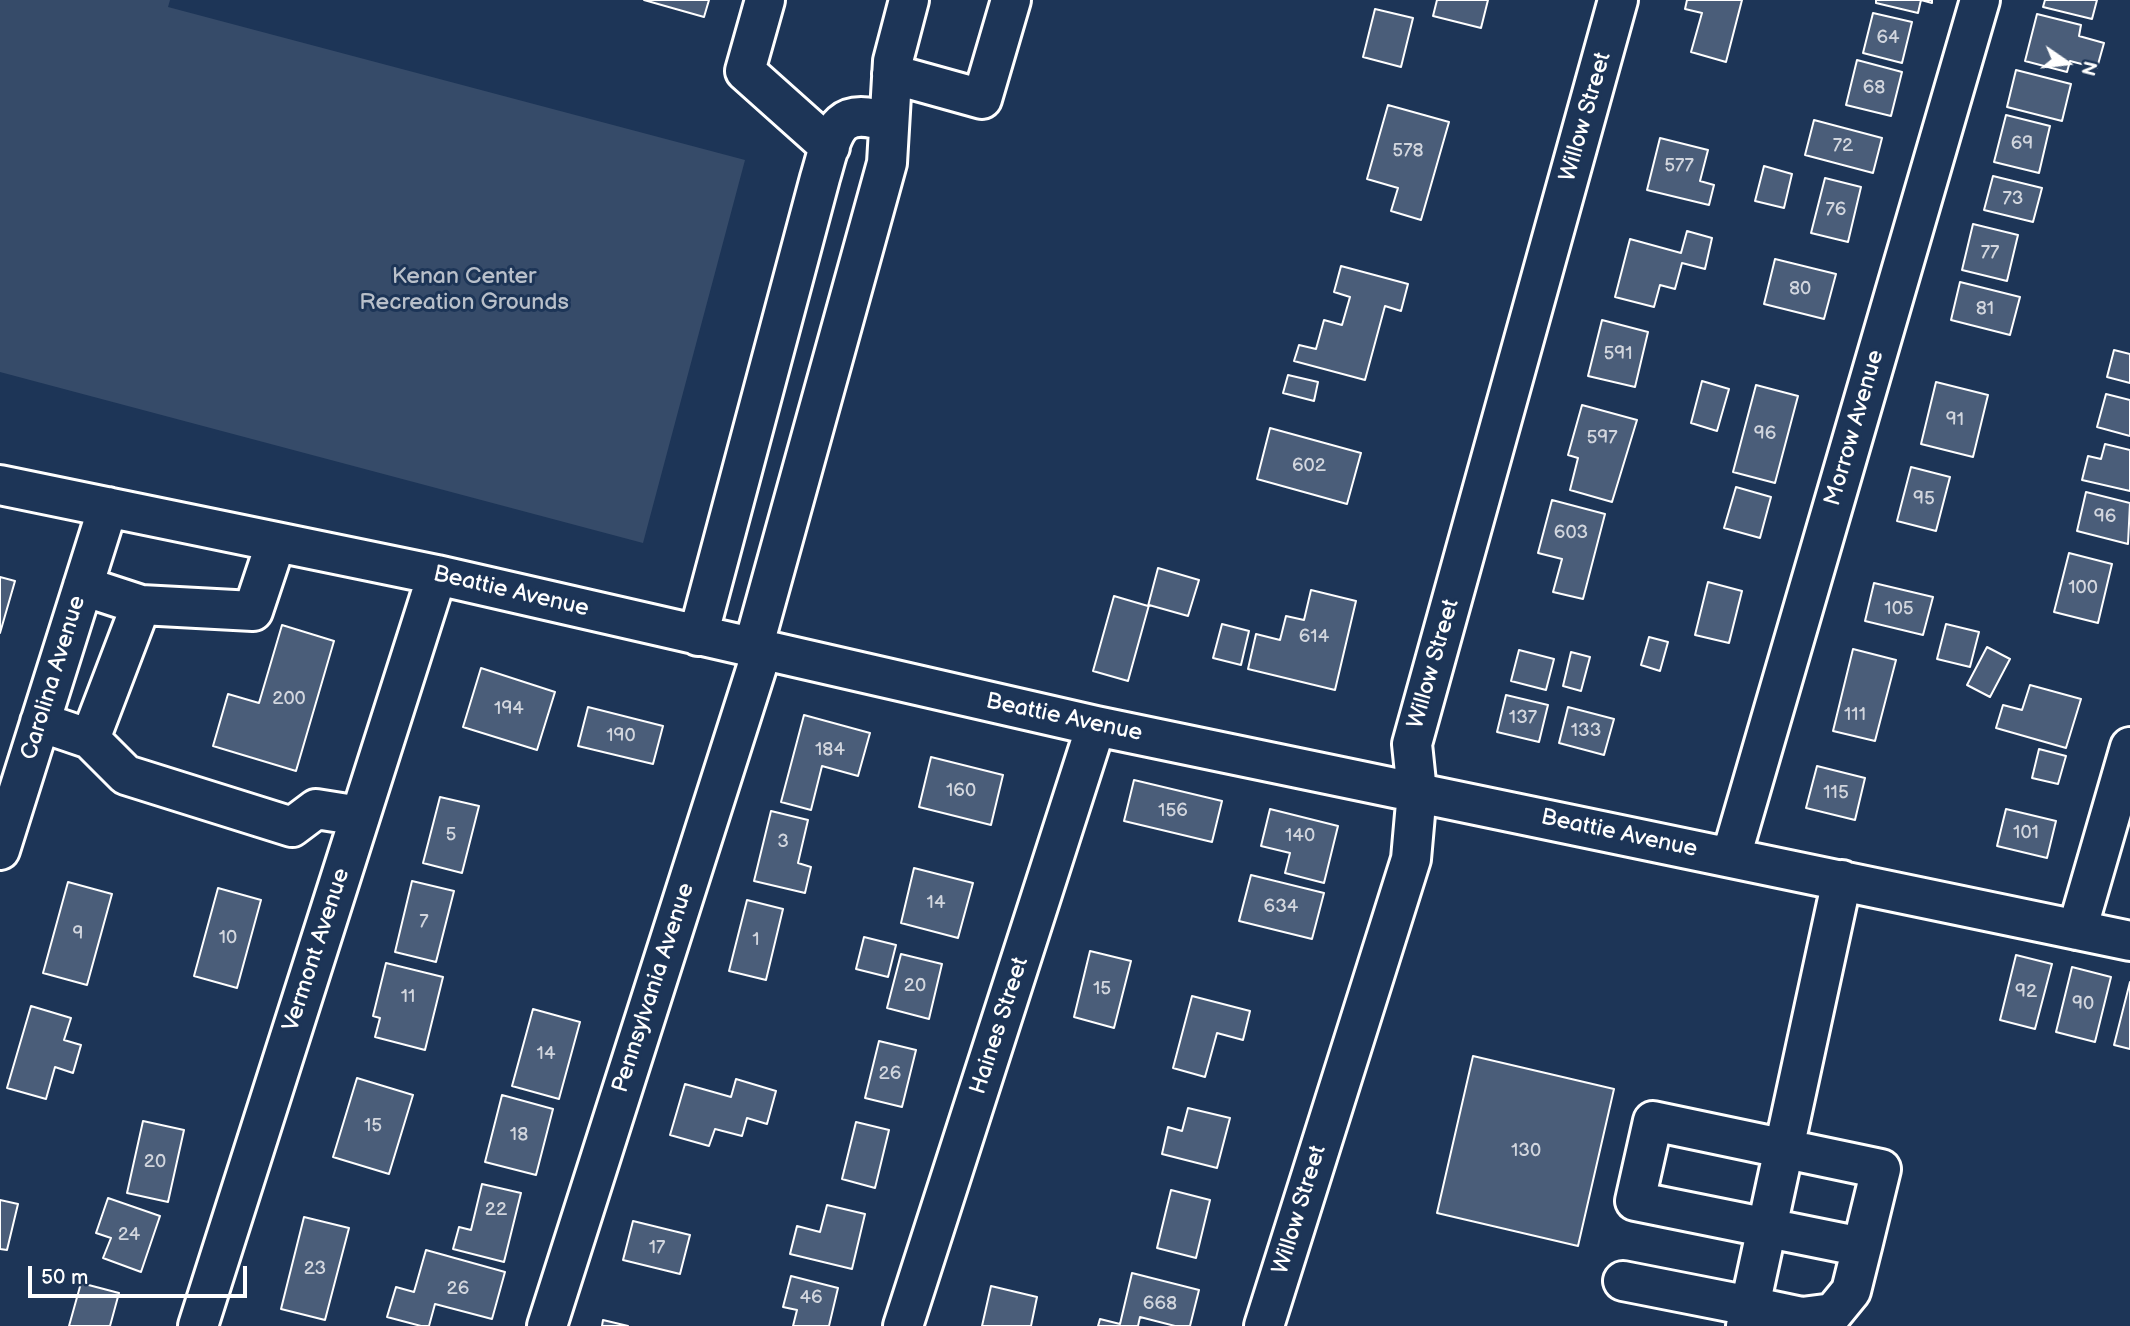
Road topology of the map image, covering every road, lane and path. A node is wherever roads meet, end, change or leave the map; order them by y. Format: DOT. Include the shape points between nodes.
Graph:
graph roads {
  1 [pos="765,0"];
  2 [pos="909,0"];
  3 [pos="1011,0"];
  4 [pos="1618,0"];
  5 [pos="1980,0"];
  6 [pos="892,74"];
  7 [pos="889,123"];
  8 [pos="830,147"];
  9 [pos="0,485"];
  10 [pos="108,507"];
  11 [pos="276,542"];
  12 [pos="437,575"];
  13 [pos="83,586"];
  14 [pos="141,605"];
  15 [pos="698,636"];
  16 [pos="757,649"];
  17 [pos="40,722"];
  18 [pos="1096,726"];
  19 [pos="90,738"];
  20 [pos="2130,747"];
  21 [pos="1417,792"];
  22 [pos="360,816"];
  23 [pos="0,850"];
  24 [pos="1731,857"];
  25 [pos="1842,880"];
  26 [pos="2077,930"];
  27 [pos="2130,942"];
  28 [pos="1784,1148"];
  29 [pos="1768,1226"];
  30 [pos="1862,1247"];
  31 [pos="1623,1281"];
  32 [pos="1748,1316"];
  33 [pos="198,1326"];
  34 [pos="547,1326"];
  35 [pos="903,1326"];
  36 [pos="1264,1326"];
  1 -- 8 [label="street" via="745,71"];
  2 -- 6 [label="street, Pennsylvania Avenue"];
  3 -- 6 [label="street" via="982,99"];
  4 -- 21 [label="street, Willow Street" via="1412,744"];
  5 -- 24 [label="street, Morrow Avenue"];
  6 -- 7 [label="street, Pennsylvania Avenue"];
  7 -- 8 [label="street" via="870,116 849,118 835,130"];
  7 -- 16 [label="street, Pennsylvania Avenue" via="887,163"];
  8 -- 15 [label="street"];
  9 -- 10 [label="street, Beattie Avenue"];
  10 -- 11 [label="street, Beattie Avenue"];
  10 -- 13 [label="street, Carolina Avenue"];
  11 -- 12 [label="street, Beattie Avenue"];
  11 -- 14 [label="street" via="253,611"];
  12 -- 15 [label="street, Beattie Avenue"];
  12 -- 22 [label="street, Vermont Avenue"];
  13 -- 14 [label="street"];
  13 -- 17 [label="street, Carolina Avenue"];
  14 -- 19 [label="street"];
  15 -- 16 [label="street, Beattie Avenue"];
  16 -- 18 [label="street, Beattie Avenue"];
  16 -- 34 [label="street, Pennsylvania Avenue"];
  17 -- 19 [label="street"];
  17 -- 23 [label="street, Carolina Avenue"];
  18 -- 21 [label="street, Beattie Avenue"];
  18 -- 35 [label="street, Haines Street"];
  19 -- 22 [label="street" via="126,775 292,827 316,809"];
  20 -- 26 [label="street"];
  21 -- 24 [label="street, Beattie Avenue"];
  21 -- 36 [label="street, Willow Street" via="1410,859"];
  22 -- 33 [label="street, Vermont Avenue"];
  24 -- 25 [label="street, Beattie Avenue"];
  25 -- 26 [label="street, Beattie Avenue"];
  25 -- 28 [label="street"];
  26 -- 27 [label="street, Beattie Avenue"];
  28 -- 29 [label="street"];
  28 -- 29 [label="street" via="1653,1121 1635,1200"];
  28 -- 30 [label="street" via="1881,1169"];
  29 -- 30 [label="street"];
  29 -- 32 [label="street"];
  30 -- 32 [label="street" via="1851,1290 1833,1313"];
  31 -- 32 [label="street"];
}
